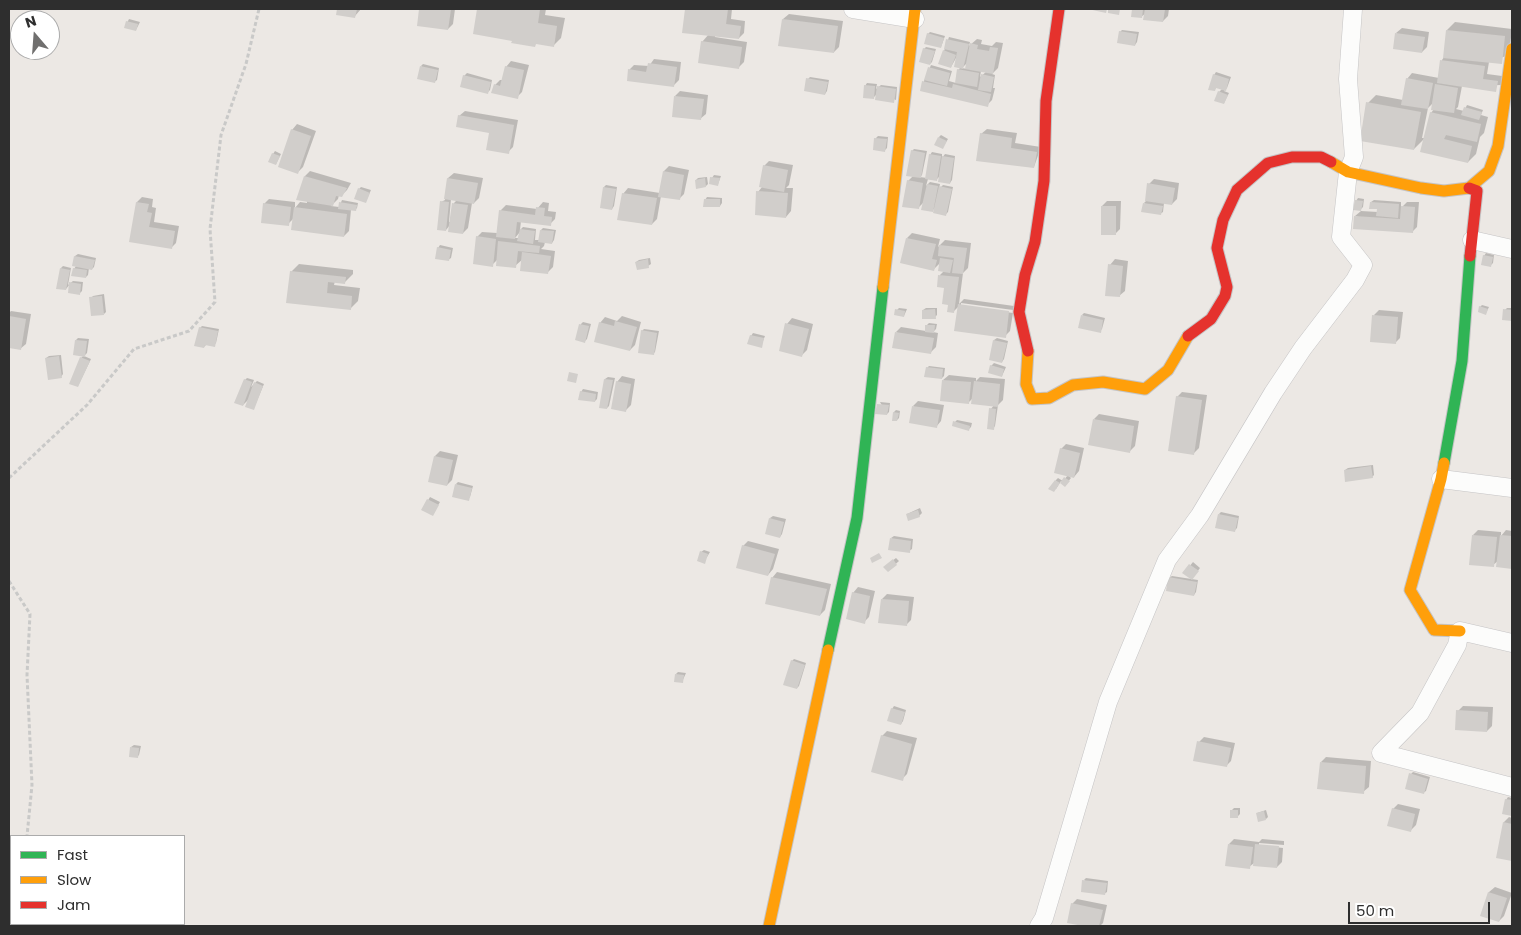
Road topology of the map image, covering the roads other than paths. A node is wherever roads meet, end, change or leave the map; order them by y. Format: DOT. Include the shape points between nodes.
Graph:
graph roads {
  1 [pos="852,9"];
  2 [pos="1059,9"];
  3 [pos="1353,9"];
  4 [pos="915,14"];
  5 [pos="1512,49"];
  6 [pos="1509,95"];
  7 [pos="1348,172"];
  8 [pos="1469,188"];
  9 [pos="1472,240"];
  10 [pos="1512,249"];
  11 [pos="1441,479"];
  12 [pos="1512,488"];
  13 [pos="1460,631"];
  14 [pos="1512,642"];
  15 [pos="1512,787"];
  16 [pos="770,926"];
  17 [pos="1039,926"];
  1 -- 4 [label="street"];
  2 -- 7 [label="street" via="1046,101 1044,181 1035,242 1019,312 1028,352 1026,384 1032,399 1049,398 1073,385 1103,382 1145,389 1168,370 1186,337 1211,319 1225,296 1227,287 1217,248 1223,220 1237,190 1268,163 1292,157 1321,157"];
  3 -- 7 [label="street" via="1348,79 1354,157"];
  4 -- 16 [label="street" via="857,518"];
  5 -- 6 [label="street"];
  6 -- 8 [label="street" via="1489,171"];
  7 -- 8 [label="street" via="1421,188 1444,191"];
  7 -- 17 [label="street" via="1341,237 1363,265 1283,378 1200,515 1167,560 1108,702"];
  8 -- 9 [label="street" via="1477,191"];
  9 -- 10 [label="street"];
  9 -- 11 [label="street" via="1462,361"];
  11 -- 12 [label="street"];
  11 -- 13 [label="street" via="1410,590 1434,630"];
  13 -- 14 [label="street"];
  13 -- 15 [label="street" via="1457,645 1420,713 1381,752"];
}
